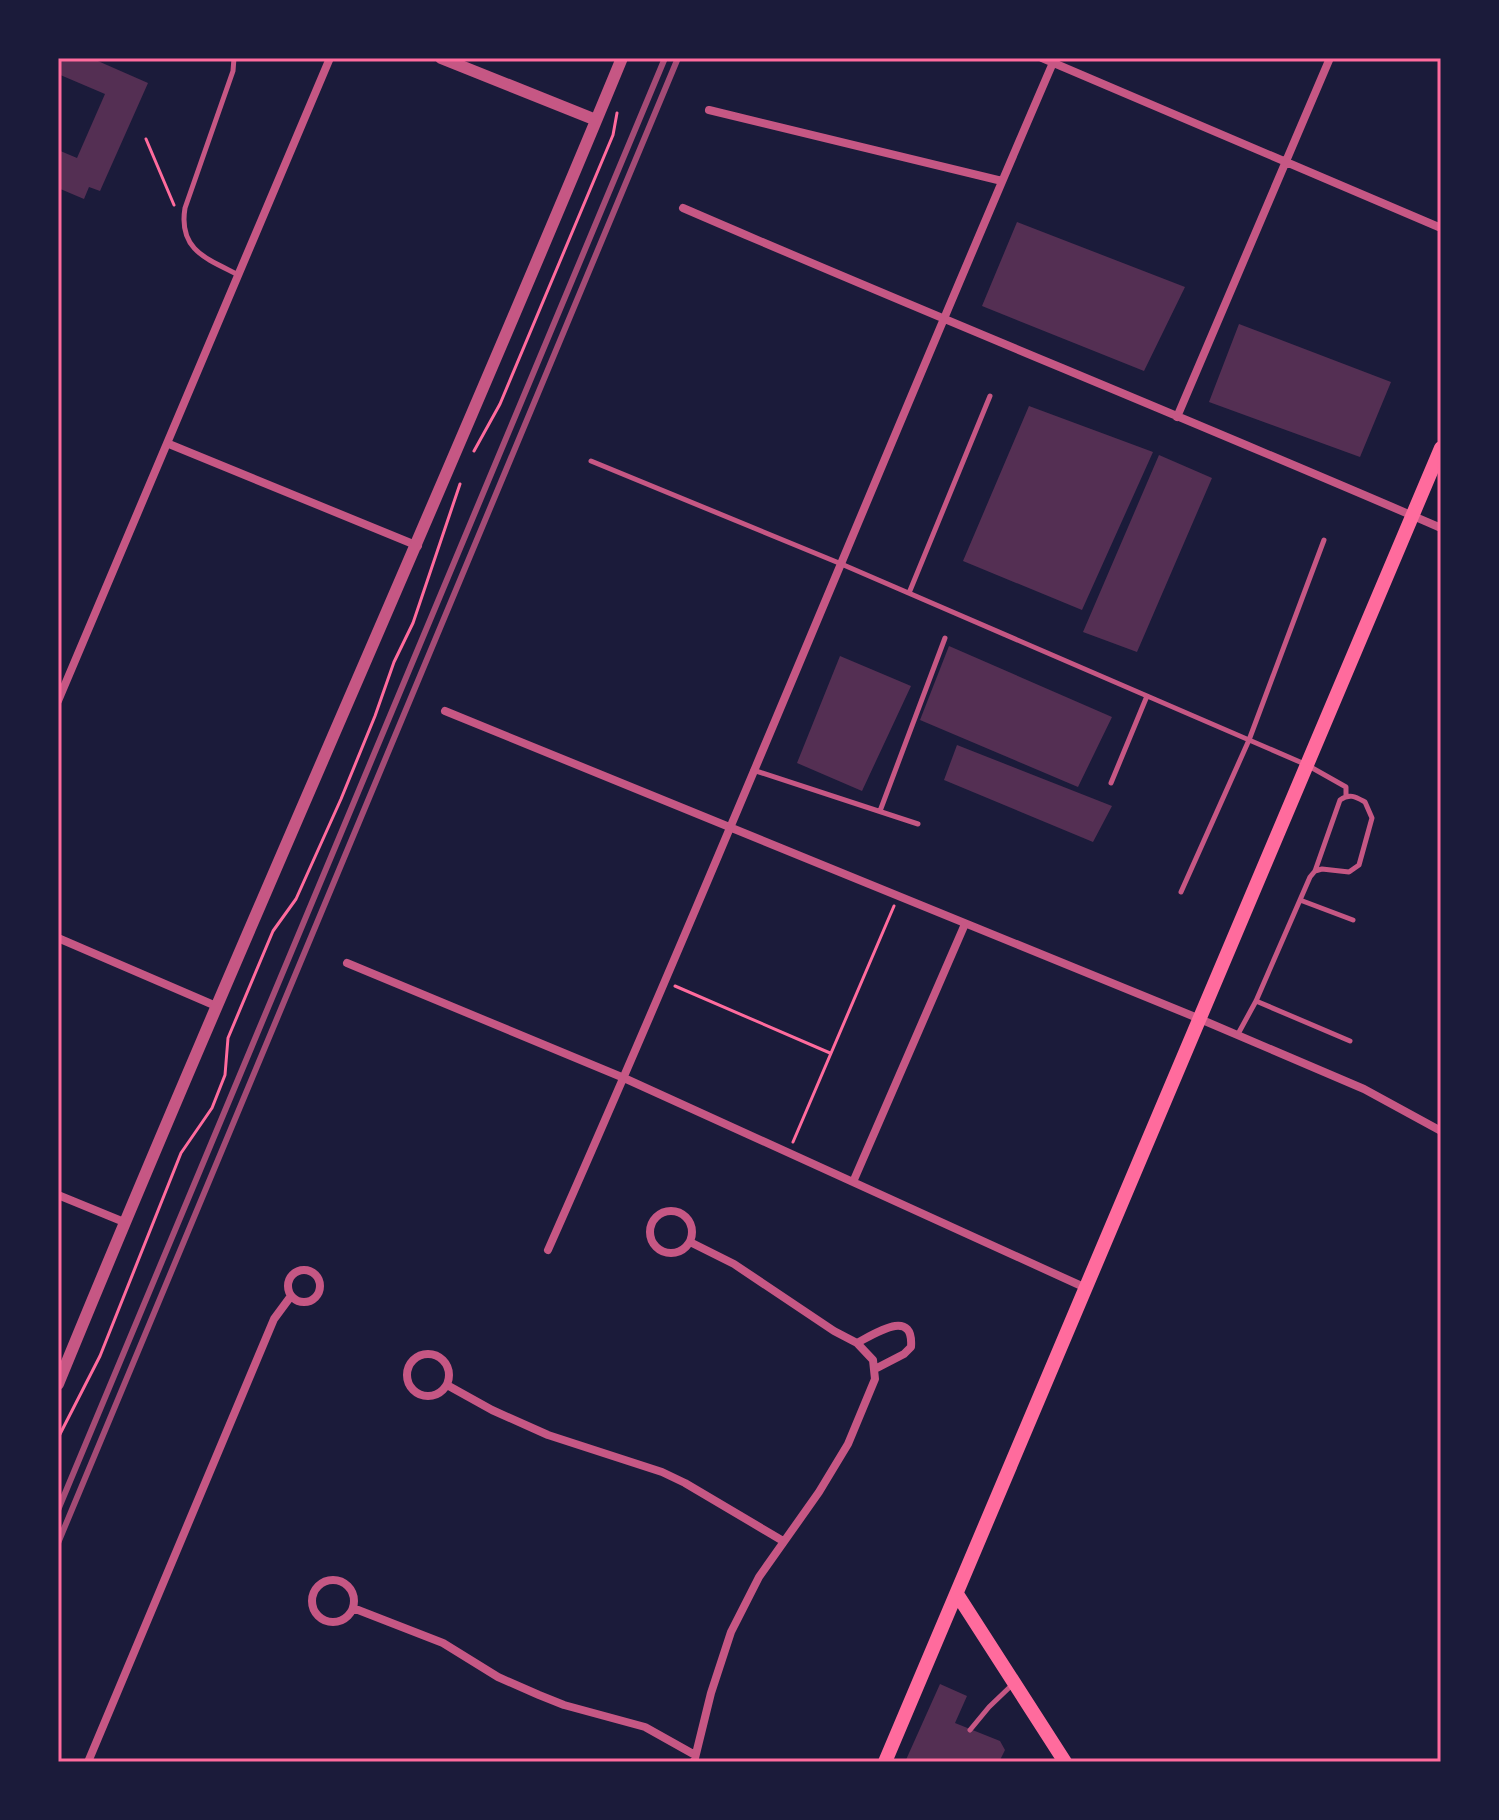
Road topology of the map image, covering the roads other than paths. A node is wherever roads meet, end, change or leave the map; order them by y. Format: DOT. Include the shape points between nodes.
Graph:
graph roads {
  1 [pos="234,58"];
  2 [pos="330,58"];
  3 [pos="441,58"];
  4 [pos="622,58"];
  5 [pos="1042,58"];
  6 [pos="1330,58"];
  7 [pos="1054,60"];
  8 [pos="709,110"];
  9 [pos="596,120"];
  10 [pos="1285,163"];
  11 [pos="1002,181"];
  12 [pos="683,208"];
  13 [pos="1441,228"];
  14 [pos="240,275"];
  15 [pos="942,320"];
  16 [pos="990,396"];
  17 [pos="1177,417"];
  18 [pos="169,444"];
  19 [pos="1441,448"];
  20 [pos="591,461"];
  21 [pos="1412,516"];
  22 [pos="1441,528"];
  23 [pos="1324,540"];
  24 [pos="418,546"];
  25 [pos="839,563"];
  26 [pos="909,593"];
  27 [pos="945,638"];
  28 [pos="1147,696"];
  29 [pos="58,701"];
  30 [pos="445,711"];
  31 [pos="1249,740"];
  32 [pos="1307,765"];
  33 [pos="752,770"];
  34 [pos="1111,783"];
  35 [pos="1346,796"];
  36 [pos="880,811"];
  37 [pos="918,824"];
  38 [pos="728,829"];
  39 [pos="1315,871"];
  40 [pos="1181,892"];
  41 [pos="1300,900"];
  42 [pos="1353,920"];
  43 [pos="965,924"];
  44 [pos="58,938"];
  45 [pos="347,963"];
  46 [pos="1256,1001"];
  47 [pos="216,1006"];
  48 [pos="1200,1019"];
  49 [pos="1237,1035"];
  50 [pos="1350,1041"];
  51 [pos="624,1078"];
  52 [pos="1441,1131"];
  53 [pos="853,1182"];
  54 [pos="58,1195"];
  55 [pos="124,1222"];
  56 [pos="690,1242"];
  57 [pos="548,1250"];
  58 [pos="1086,1288"];
  59 [pos="291,1296"];
  60 [pos="857,1343"];
  61 [pos="875,1369"];
  62 [pos="58,1384"];
  63 [pos="447,1385"];
  64 [pos="783,1541"];
  65 [pos="957,1594"];
  66 [pos="353,1608"];
  67 [pos="1014,1683"];
  68 [pos="970,1730"];
  69 [pos="695,1758"];
  70 [pos="88,1762"];
  71 [pos="885,1762"];
  72 [pos="1065,1762"];
  1 -- 14 [label="lane" via="182,223 197,254"];
  2 -- 14 [label="street"];
  3 -- 9 [label="street"];
  4 -- 9 [label="street"];
  5 -- 7 [label="street"];
  6 -- 10 [label="street"];
  7 -- 10 [label="street"];
  7 -- 11 [label="street"];
  8 -- 11 [label="street"];
  9 -- 24 [label="street"];
  10 -- 13 [label="street"];
  10 -- 17 [label="street"];
  11 -- 15 [label="street"];
  12 -- 15 [label="street"];
  14 -- 18 [label="street"];
  15 -- 17 [label="street"];
  15 -- 25 [label="street"];
  16 -- 26 [label="lane"];
  17 -- 21 [label="street"];
  18 -- 24 [label="street"];
  18 -- 29 [label="street"];
  19 -- 21 [label="main road"];
  20 -- 25 [label="lane"];
  21 -- 22 [label="street"];
  21 -- 32 [label="main road"];
  23 -- 31 [label="lane"];
  24 -- 47 [label="street"];
  25 -- 26 [label="lane"];
  25 -- 33 [label="street"];
  26 -- 28 [label="lane"];
  27 -- 36 [label="lane"];
  28 -- 31 [label="lane"];
  28 -- 34 [label="lane"];
  30 -- 38 [label="street"];
  31 -- 32 [label="lane"];
  31 -- 40 [label="lane"];
  32 -- 35 [label="lane" via="1346,787"];
  32 -- 48 [label="main road"];
  33 -- 36 [label="lane"];
  33 -- 38 [label="street"];
  35 -- 39 [label="lane" via="1340,800"];
  35 -- 39 [label="lane" via="1365,802 1371,811 1359,865 1349,872"];
  36 -- 37 [label="lane"];
  38 -- 43 [label="street"];
  38 -- 51 [label="street"];
  39 -- 41 [label="lane"];
  41 -- 42 [label="lane"];
  41 -- 46 [label="lane"];
  43 -- 48 [label="street"];
  43 -- 53 [label="street"];
  44 -- 47 [label="street"];
  45 -- 51 [label="street"];
  46 -- 49 [label="lane"];
  46 -- 50 [label="lane"];
  47 -- 55 [label="street"];
  48 -- 49 [label="street"];
  48 -- 58 [label="main road"];
  49 -- 52 [label="street" via="1364,1089"];
  51 -- 53 [label="street"];
  51 -- 57 [label="street"];
  53 -- 58 [label="street"];
  54 -- 55 [label="street"];
  55 -- 62 [label="street"];
  56 -- 56 [label="street" via="690,1221 680,1212 659,1214 651,1225 651,1239 666,1253 680,1251"];
  56 -- 60 [label="street"];
  58 -- 65 [label="main road"];
  59 -- 70 [label="street" via="274,1319"];
  60 -- 61 [label="street"];
  60 -- 61 [label="street" via="897,1325 909,1333 911,1347"];
  61 -- 64 [label="street" via="848,1444"];
  63 -- 63 [label="street" via="447,1365 437,1355 423,1354 407,1368 407,1382 416,1393 436,1395"];
  63 -- 64 [label="street" via="548,1435 674,1477"];
  64 -- 69 [label="street" via="731,1632"];
  65 -- 67 [label="main road"];
  65 -- 71 [label="main road"];
  66 -- 66 [label="street" via="353,1594 345,1583 325,1581 314,1590 311,1604 324,1621 338,1622"];
  66 -- 69 [label="street" via="443,1643 539,1695 645,1727"];
  67 -- 68 [label="lane"];
  67 -- 72 [label="main road"];
}
